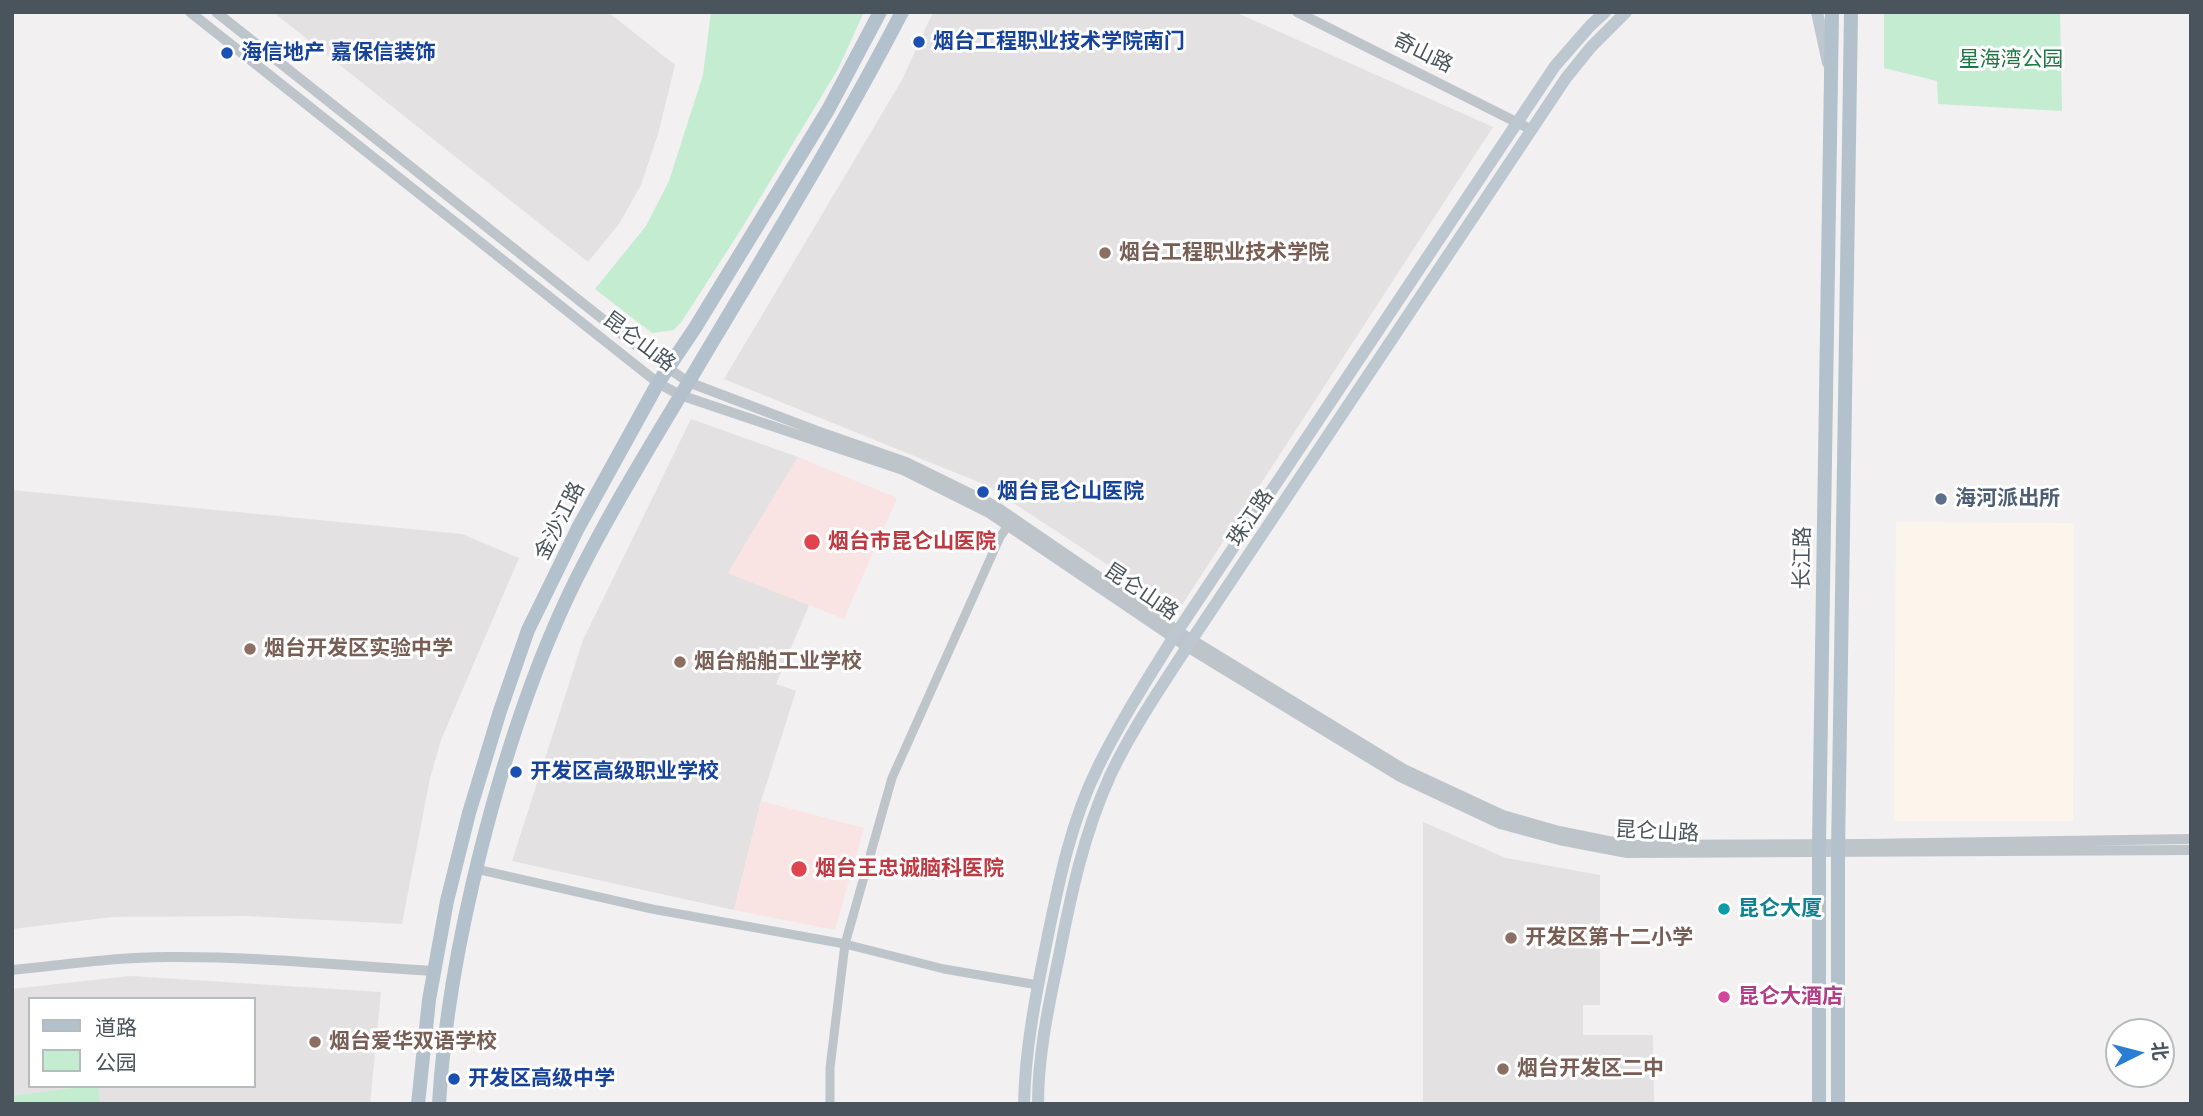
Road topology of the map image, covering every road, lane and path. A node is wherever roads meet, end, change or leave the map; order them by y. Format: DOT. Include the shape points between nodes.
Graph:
graph roads {
  1 [pos="190,12"];
  2 [pos="216,12"];
  3 [pos="880,12"];
  4 [pos="902,12"];
  5 [pos="1297,12"];
  6 [pos="1605,12"];
  7 [pos="1626,12"];
  8 [pos="1817,12"];
  9 [pos="1832,12"];
  10 [pos="1851,12"];
  11 [pos="1831,77"];
  12 [pos="1519,122"];
  13 [pos="1532,130"];
  14 [pos="668,369"];
  15 [pos="688,382"];
  16 [pos="658,383"];
  17 [pos="680,395"];
  18 [pos="1014,518"];
  19 [pos="1176,634"];
  20 [pos="1190,644"];
  21 [pos="2191,839"];
  22 [pos="1819,848"];
  23 [pos="1839,848"];
  24 [pos="2191,850"];
  25 [pos="476,869"];
  26 [pos="845,944"];
  27 [pos="12,970"];
  28 [pos="434,971"];
  29 [pos="1038,985"];
  30 [pos="418,1104"];
  31 [pos="439,1104"];
  32 [pos="830,1104"];
  33 [pos="1024,1104"];
  34 [pos="1038,1104"];
  35 [pos="1819,1104"];
  36 [pos="1838,1104"];
  1 -- 16 [label="street, 昆仑山路"];
  2 -- 14 [label="street, 昆仑山路"];
  3 -- 14 [label="main road, 金沙江路" via="828,110"];
  4 -- 15 [label="main road, 金沙江路" via="858,96"];
  5 -- 12 [label="street, 奇山路"];
  6 -- 12 [label="main road" via="1555,66"];
  7 -- 13 [label="main road, 珠江路" via="1566,78"];
  8 -- 11 [label="main road"];
  9 -- 11 [label="main road, 长江路"];
  10 -- 23 [label="main road, 长江路"];
  11 -- 22 [label="main road, 长江路"];
  12 -- 13 [label="street, 奇山路"];
  12 -- 19 [label="main road"];
  13 -- 20 [label="main road, 珠江路"];
  14 -- 15 [label="street, 昆仑山路"];
  14 -- 16 [label="main road, 金沙江路"];
  15 -- 17 [label="main road, 金沙江路"];
  15 -- 18 [label="street, 昆仑山路" via="906,462"];
  16 -- 17 [label="street, 昆仑山路"];
  16 -- 28 [label="main road, 金沙江路" via="528,630 468,813"];
  17 -- 19 [label="street, 昆仑山路" via="902,470 989,513"];
  17 -- 25 [label="main road, 金沙江路" via="585,562 551,634 519,717"];
  18 -- 19 [label="street, 昆仑山路"];
  18 -- 26 [label="street" via="1000,537 892,778"];
  19 -- 20 [label="street, 昆仑山路"];
  19 -- 29 [label="main road" via="1135,698 1078,816"];
  20 -- 22 [label="street, 昆仑山路" via="1404,769 1503,815 1628,845"];
  20 -- 34 [label="main road, 珠江路" via="1111,774 1091,820 1051,994"];
  21 -- 23 [label="street, 昆仑山路"];
  22 -- 23 [label="street, 昆仑山路"];
  22 -- 35 [label="main road, 长江路"];
  23 -- 24 [label="street, 昆仑山路"];
  23 -- 36 [label="main road, 长江路"];
  25 -- 26 [label="street" via="652,909"];
  25 -- 31 [label="main road, 金沙江路" via="452,980"];
  26 -- 29 [label="street" via="944,969"];
  26 -- 32 [label="street"];
  27 -- 28 [label="street" via="167,957"];
  28 -- 30 [label="main road, 金沙江路"];
  29 -- 33 [label="main road"];
}
